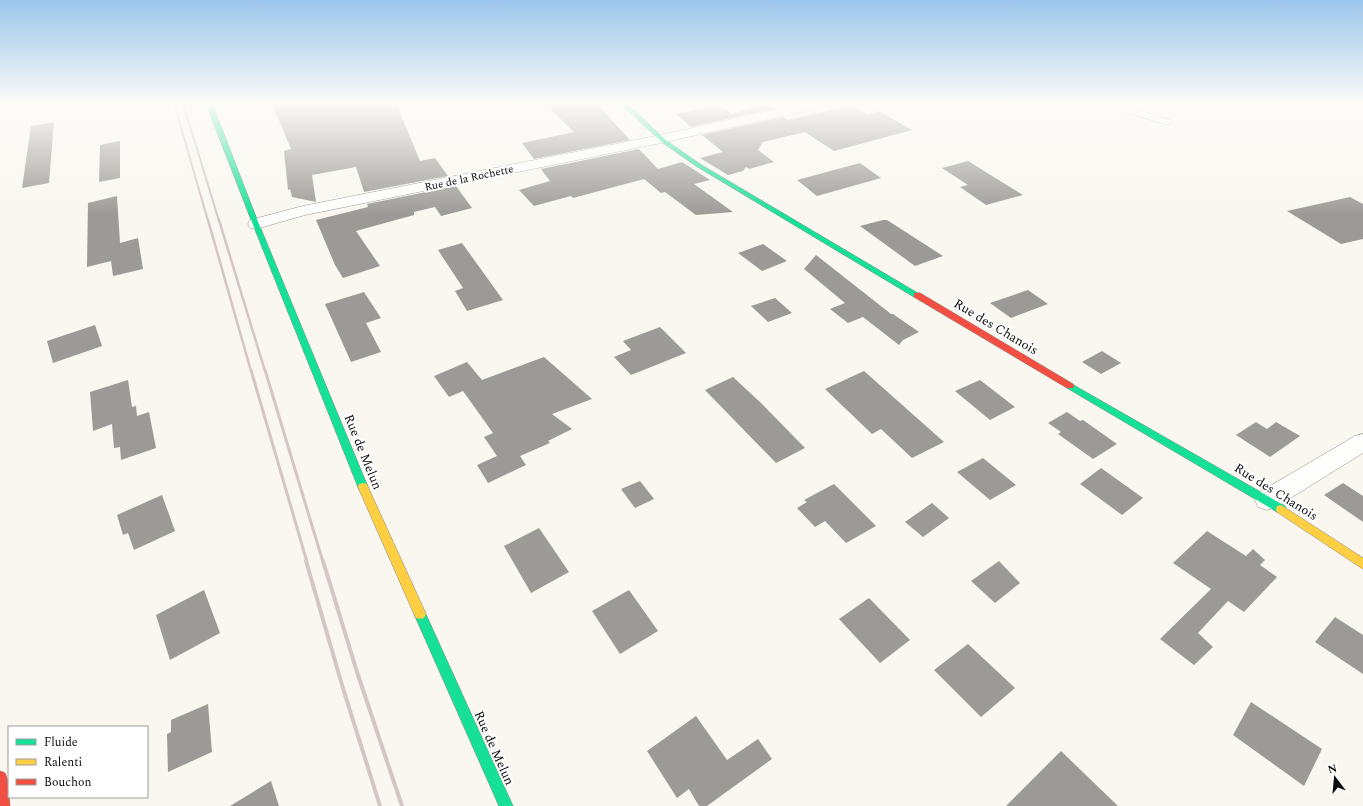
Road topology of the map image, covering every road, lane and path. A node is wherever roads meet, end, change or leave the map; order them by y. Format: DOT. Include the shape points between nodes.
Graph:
graph roads {
  1 [pos="224,141"];
  2 [pos="653,141"];
  3 [pos="663,141"];
  4 [pos="256,224"];
  5 [pos="1363,442"];
  6 [pos="1267,500"];
  7 [pos="1363,564"];
  8 [pos="0,778"];
  9 [pos="3,806"];
  10 [pos="506,806"];
  1 -- 4 [label="street, Rue de Melun"];
  2 -- 4 [label="street, Rue de la Rochette" via="303,211"];
  3 -- 6 [label="street, Rue des Chanois" via="705,169"];
  4 -- 10 [label="street, Rue de Melun" via="367,496"];
  5 -- 6 [label="street"];
  6 -- 7 [label="street, Rue des Chanois"];
  8 -- 9 [label="street"];
}
